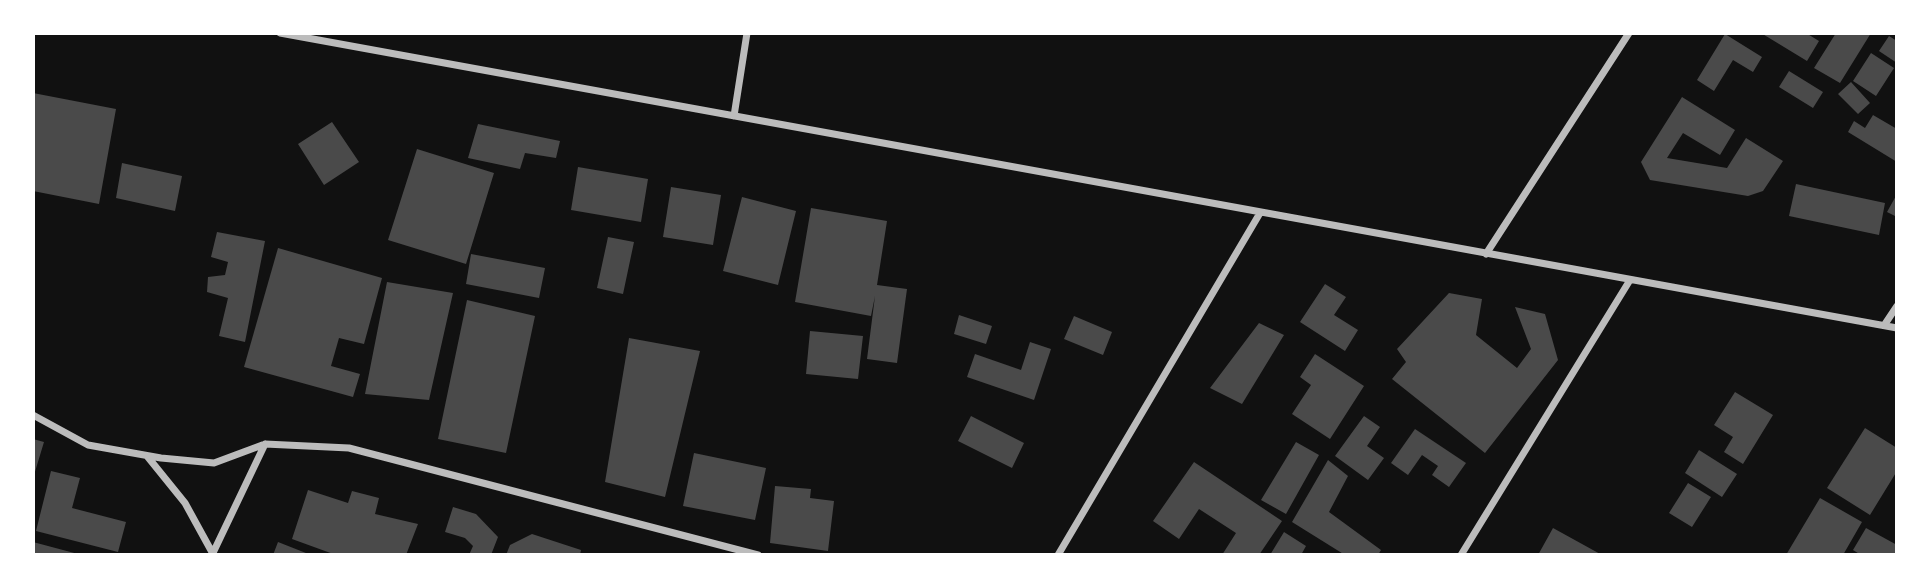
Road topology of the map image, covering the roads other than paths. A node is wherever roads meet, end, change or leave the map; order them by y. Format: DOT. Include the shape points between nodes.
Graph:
graph roads {
  1 [pos="280,33"];
  2 [pos="747,33"];
  3 [pos="1629,33"];
  4 [pos="734,116"];
  5 [pos="1260,213"];
  6 [pos="1486,254"];
  7 [pos="1630,280"];
  8 [pos="1897,306"];
  9 [pos="1885,324"];
  10 [pos="1897,328"];
  11 [pos="33,415"];
  12 [pos="265,444"];
  13 [pos="147,455"];
  14 [pos="212,554"];
  15 [pos="758,555"];
  16 [pos="1058,555"];
  17 [pos="1461,555"];
  1 -- 4 [label="street"];
  2 -- 4 [label="street"];
  3 -- 6 [label="street"];
  4 -- 5 [label="street"];
  5 -- 6 [label="street"];
  5 -- 16 [label="street"];
  6 -- 7 [label="street"];
  7 -- 9 [label="street"];
  7 -- 17 [label="street"];
  8 -- 9 [label="street"];
  9 -- 10 [label="street"];
  11 -- 13 [label="street" via="88,445"];
  12 -- 13 [label="street" via="214,463"];
  12 -- 14 [label="street"];
  12 -- 15 [label="street" via="349,448"];
  13 -- 14 [label="street" via="185,503"];
}
